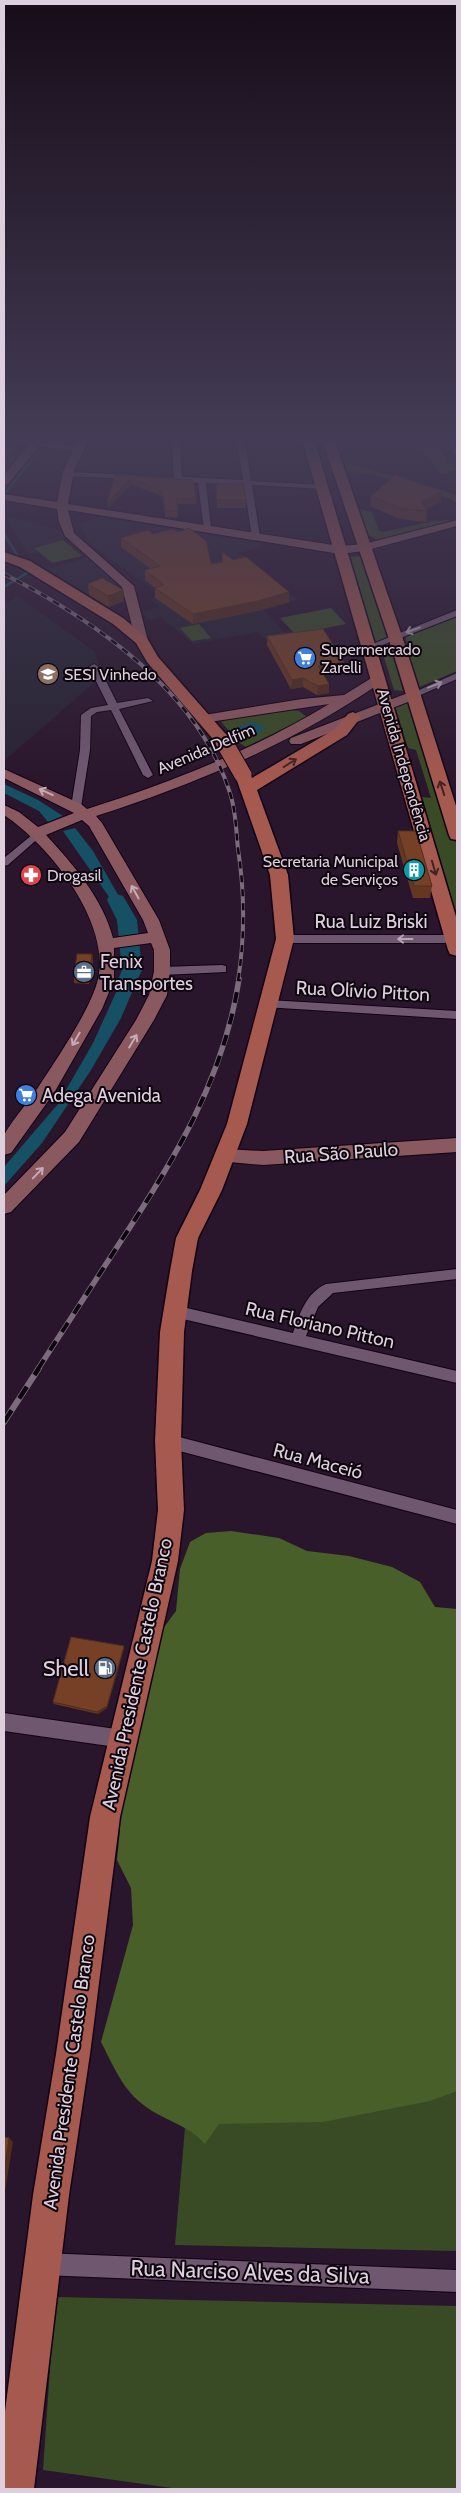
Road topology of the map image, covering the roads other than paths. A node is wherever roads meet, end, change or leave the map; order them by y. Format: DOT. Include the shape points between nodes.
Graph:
graph roads {
  1 [pos="90,552"];
  2 [pos="336,552"];
  3 [pos="345,552"];
  4 [pos="366,552"];
  5 [pos="340,553"];
  6 [pos="4,556"];
  7 [pos="457,613"];
  8 [pos="135,617"];
  9 [pos="118,621"];
  10 [pos="394,636"];
  11 [pos="142,641"];
  12 [pos="369,647"];
  13 [pos="94,667"];
  14 [pos="457,676"];
  15 [pos="378,678"];
  16 [pos="412,695"];
  17 [pos="348,699"];
  18 [pos="148,701"];
  19 [pos="386,703"];
  20 [pos="113,706"];
  21 [pos="284,707"];
  22 [pos="360,714"];
  23 [pos="203,719"];
  24 [pos="392,720"];
  25 [pos="310,721"];
  26 [pos="4,773"];
  27 [pos="148,775"];
  28 [pos="246,782"];
  29 [pos="4,809"];
  30 [pos="79,813"];
  31 [pos="100,830"];
  32 [pos="457,835"];
  33 [pos="43,836"];
  34 [pos="18,850"];
  35 [pos="4,863"];
  36 [pos="155,937"];
  37 [pos="285,939"];
  38 [pos="456,941"];
  39 [pos="106,944"];
  40 [pos="222,969"];
  41 [pos="162,971"];
  42 [pos="268,1004"];
  43 [pos="457,1015"];
  44 [pos="457,1145"];
  45 [pos="4,1148"];
  46 [pos="225,1156"];
  47 [pos="4,1207"];
  48 [pos="457,1274"];
  49 [pos="174,1311"];
  50 [pos="297,1341"];
  51 [pos="457,1377"];
  52 [pos="168,1441"];
  53 [pos="457,1517"];
  54 [pos="4,1722"];
  55 [pos="123,1739"];
  56 [pos="42,2264"];
  57 [pos="457,2281"];
  58 [pos="14,2489"];
  1 -- 8 [label="street" via="128,586"];
  2 -- 5 [label="street"];
  3 -- 5 [label="street"];
  4 -- 10 [label="main road, Avenida Independência"];
  5 -- 12 [label="main road, Avenida Independência"];
  6 -- 9 [label="main road, Avenida Presidente Castelo Branco" via="25,564"];
  7 -- 10 [label="street, one-way"];
  8 -- 9 [label="main road"];
  8 -- 11 [label="street"];
  9 -- 11 [label="main road, Avenida Presidente Castelo Branco"];
  10 -- 12 [label="street"];
  10 -- 16 [label="main road, Avenida Independência"];
  11 -- 23 [label="main road, Avenida Presidente Castelo Branco" via="152,659"];
  12 -- 15 [label="main road, Avenida Independência"];
  13 -- 20 [label="street"];
  16 -- 14 [label="street, one-way"];
  15 -- 16 [label="main road" via="389,691"];
  15 -- 17 [label="street, Avenida Delfim"];
  15 -- 19 [label="main road, Avenida Independência"];
  16 -- 19 [label="street, Avenida Delfim"];
  32 -- 16 [label="main road, Avenida Independência, one-way"];
  17 -- 21 [label="street"];
  17 -- 25 [label="street, Avenida Delfim"];
  18 -- 20 [label="street"];
  19 -- 22 [label="street, Avenida Delfim"];
  19 -- 24 [label="main road, Avenida Independência"];
  20 -- 27 [label="street"];
  20 -- 30 [label="street" via="86,715"];
  21 -- 23 [label="street"];
  21 -- 25 [label="street" via="305,711"];
  22 -- 24 [label="main road"];
  28 -- 22 [label="main road, one-way" via="341,732"];
  22 -- 31 [label="street, Avenida Delfim" via="108,819"];
  23 -- 28 [label="main road, Avenida Presidente Castelo Branco, bridge" via="224,742"];
  24 -- 38 [label="main road, Avenida Independência, one-way"];
  25 -- 30 [label="street, Avenida Delfim" via="194,774"];
  30 -- 26 [label="street, one-way"];
  28 -- 37 [label="main road, Avenida Presidente Castelo Branco" via="279,875"];
  29 -- 33 [label="street"];
  30 -- 31 [label="street"];
  30 -- 33 [label="street, Avenida Delfim"];
  36 -- 31 [label="street, one-way"];
  33 -- 34 [label="street"];
  33 -- 39 [label="street" via="96,910"];
  34 -- 35 [label="street"];
  36 -- 39 [label="street"];
  36 -- 41 [label="street" via="162,950"];
  38 -- 37 [label="street, Rua Luiz Briski, one-way"];
  37 -- 42 [label="main road, Avenida Presidente Castelo Branco"];
  39 -- 45 [label="street, one-way" via="107,975 93,1009 46,1092"];
  40 -- 41 [label="street"];
  47 -- 41 [label="street, one-way" via="72,1137 146,1020 158,995"];
  42 -- 43 [label="street, Rua Olívio Pitton"];
  42 -- 46 [label="main road, Avenida Presidente Castelo Branco" via="248,1085"];
  44 -- 46 [label="street, Rua São Paulo" via="263,1158"];
  46 -- 49 [label="main road, Avenida Presidente Castelo Branco" via="187,1238"];
  48 -- 50 [label="street" via="321,1291 314,1297"];
  49 -- 50 [label="street, Rua Floriano Pitton"];
  49 -- 52 [label="main road, Avenida Presidente Castelo Branco"];
  50 -- 51 [label="street, Rua Floriano Pitton"];
  52 -- 53 [label="street, Rua Maceió"];
  52 -- 55 [label="main road, Avenida Presidente Castelo Branco" via="171,1510 165,1560"];
  54 -- 55 [label="street"];
  55 -- 56 [label="main road, Avenida Presidente Castelo Branco" via="105,1817"];
  56 -- 57 [label="street, Rua Narciso Alves da Silva"];
  56 -- 58 [label="main road, Avenida Presidente Castelo Branco"];
}
